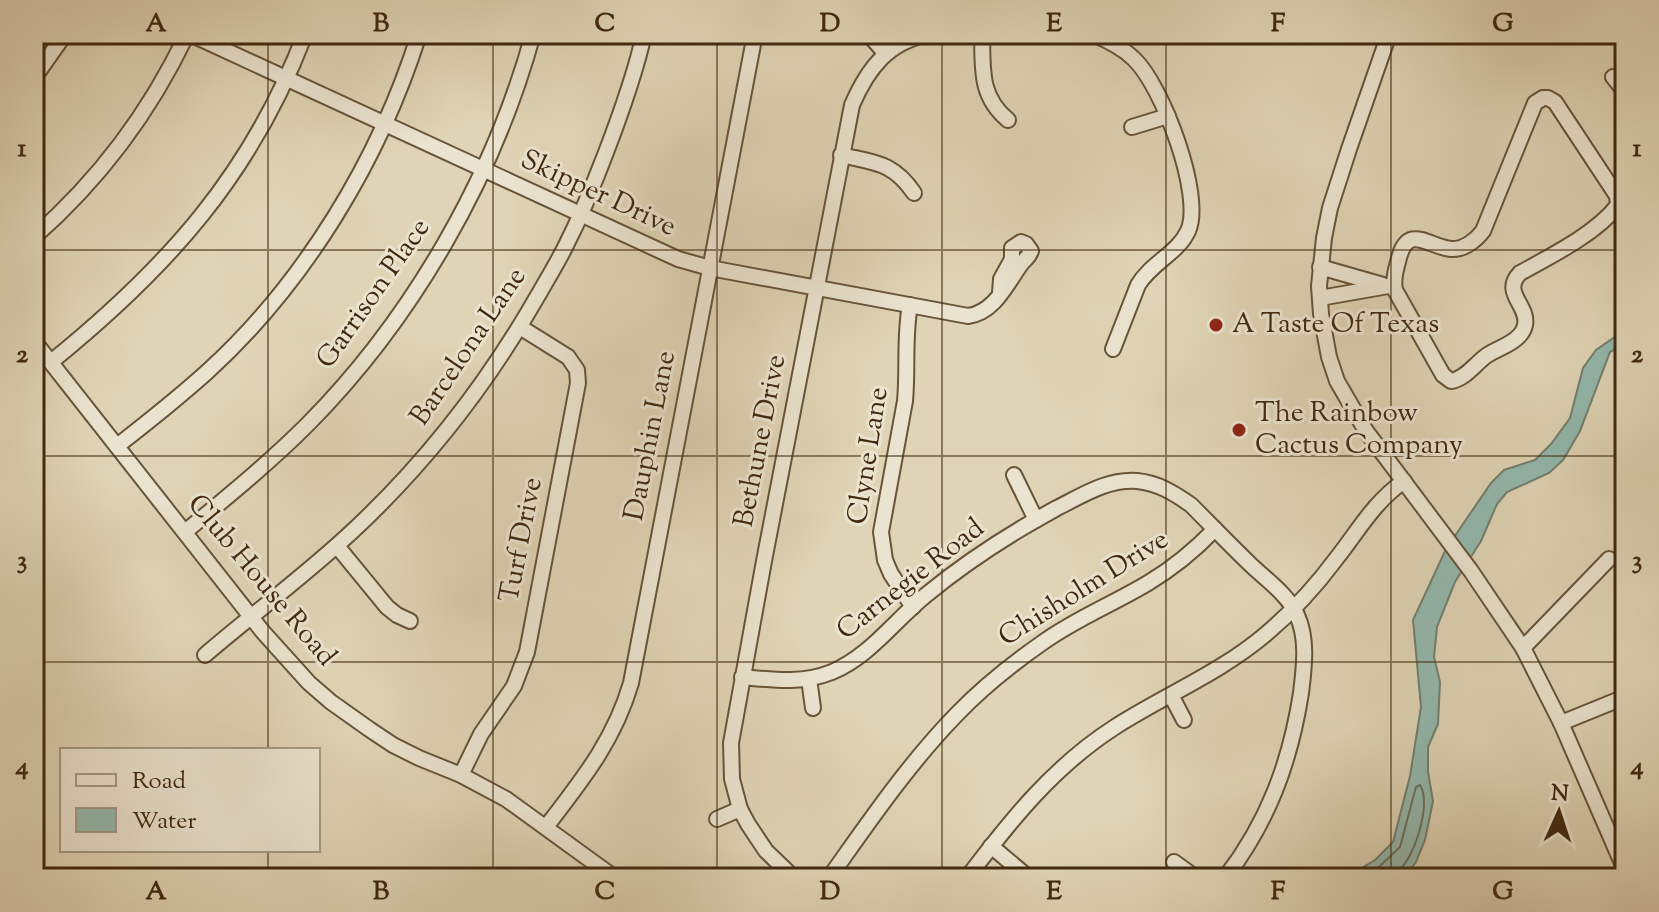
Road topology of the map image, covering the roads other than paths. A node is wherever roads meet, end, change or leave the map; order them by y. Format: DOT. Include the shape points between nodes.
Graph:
graph roads {
  1 [pos="65,34"];
  2 [pos="189,34"];
  3 [pos="305,34"];
  4 [pos="419,34"];
  5 [pos="533,34"];
  6 [pos="644,34"];
  7 [pos="755,34"];
  8 [pos="929,34"];
  9 [pos="982,34"];
  10 [pos="1092,34"];
  11 [pos="1389,34"];
  12 [pos="871,37"];
  13 [pos="885,53"];
  14 [pos="1613,77"];
  15 [pos="34,78"];
  16 [pos="286,78"];
  17 [pos="1625,92"];
  18 [pos="1168,116"];
  19 [pos="1008,120"];
  20 [pos="385,124"];
  21 [pos="1132,127"];
  22 [pos="841,155"];
  23 [pos="482,169"];
  24 [pos="914,193"];
  25 [pos="581,215"];
  26 [pos="34,237"];
  27 [pos="1320,267"];
  28 [pos="710,268"];
  29 [pos="1391,286"];
  30 [pos="817,287"];
  31 [pos="1000,293"];
  32 [pos="1320,298"];
  33 [pos="910,305"];
  34 [pos="520,327"];
  35 [pos="34,341"];
  36 [pos="1113,349"];
  37 [pos="51,362"];
  38 [pos="117,446"];
  39 [pos="1014,475"];
  40 [pos="1404,481"];
  41 [pos="1036,520"];
  42 [pos="1215,529"];
  43 [pos="185,532"];
  44 [pos="337,546"];
  45 [pos="1609,559"];
  46 [pos="913,607"];
  47 [pos="1294,608"];
  48 [pos="251,616"];
  49 [pos="410,621"];
  50 [pos="1523,648"];
  51 [pos="205,655"];
  52 [pos="742,677"];
  53 [pos="809,679"];
  54 [pos="1171,695"];
  55 [pos="1625,697"];
  56 [pos="813,708"];
  57 [pos="1184,720"];
  58 [pos="1561,723"];
  59 [pos="461,775"];
  60 [pos="740,809"];
  61 [pos="717,819"];
  62 [pos="546,827"];
  63 [pos="991,846"];
  64 [pos="1174,862"];
  65 [pos="1625,870"];
  66 [pos="615,878"];
  67 [pos="794,878"];
  68 [pos="829,878"];
  69 [pos="967,878"];
  70 [pos="1029,878"];
  71 [pos="1196,878"];
  72 [pos="1225,878"];
  1 -- 15 [label="street"];
  2 -- 16 [label="street, Skipper Drive"];
  2 -- 26 [label="street" via="131,132 84,189"];
  3 -- 16 [label="street"];
  4 -- 20 [label="street"];
  5 -- 23 [label="street, Garrison Place"];
  6 -- 25 [label="street, Barcelona Lane" via="615,130"];
  7 -- 28 [label="street, Dauphin Lane"];
  8 -- 13 [label="street, Bethune Drive"];
  9 -- 19 [label="street" via="987,92"];
  10 -- 18 [label="street" via="1136,60"];
  11 -- 27 [label="street" via="1330,208"];
  12 -- 13 [label="street"];
  13 -- 22 [label="street, Bethune Drive" via="858,90"];
  14 -- 17 [label="street"];
  16 -- 20 [label="street, Skipper Drive"];
  16 -- 37 [label="street" via="237,168 187,234 127,297"];
  18 -- 21 [label="street"];
  18 -- 36 [label="street" via="1199,220 1144,275"];
  20 -- 23 [label="street, Skipper Drive"];
  20 -- 38 [label="street" via="331,221 274,299 208,371"];
  22 -- 24 [label="street" via="885,165"];
  22 -- 30 [label="street, Bethune Drive"];
  23 -- 25 [label="street, Skipper Drive"];
  23 -- 43 [label="street, Garrison Place" via="421,281 363,362 263,467"];
  25 -- 28 [label="street, Skipper Drive"];
  25 -- 34 [label="street, Barcelona Lane"];
  27 -- 29 [label="street"];
  27 -- 32 [label="street"];
  28 -- 30 [label="street, Skipper Drive"];
  28 -- 62 [label="street, Dauphin Lane" via="631,683 602,751"];
  29 -- 29 [label="street" via="1451,381 1521,334 1526,321 1513,290 1516,278 1573,243 1619,200 1553,100 1535,103 1478,238 1455,249 1408,241"];
  29 -- 32 [label="street"];
  30 -- 33 [label="street, Skipper Drive"];
  30 -- 52 [label="street, Bethune Drive"];
  31 -- 33 [label="street, Skipper Drive" via="976,315"];
  32 -- 40 [label="street" via="1337,381"];
  33 -- 46 [label="street, Clyne Lane" via="905,401 881,532 885,560"];
  34 -- 44 [label="street, Barcelona Lane" via="468,404"];
  34 -- 59 [label="street, Turf Drive" via="568,357 578,383 527,652 514,686"];
  35 -- 37 [label="street, Club House Road"];
  37 -- 38 [label="street, Club House Road"];
  38 -- 43 [label="street, Club House Road"];
  39 -- 41 [label="street"];
  40 -- 47 [label="street" via="1373,508"];
  40 -- 50 [label="street"];
  41 -- 42 [label="street, Carnegie Road" via="1095,489 1136,481 1175,494"];
  41 -- 46 [label="street, Carnegie Road" via="964,565"];
  42 -- 47 [label="street, Carnegie Road"];
  42 -- 68 [label="street, Chisholm Drive" via="1167,571 1069,624 981,691 905,775"];
  43 -- 48 [label="street, Club House Road"];
  44 -- 48 [label="street, Barcelona Lane"];
  44 -- 49 [label="street" via="387,607"];
  45 -- 50 [label="street"];
  46 -- 53 [label="street, Carnegie Road" via="861,655"];
  47 -- 54 [label="street" via="1241,653"];
  47 -- 72 [label="street" via="1304,653 1293,736 1262,820"];
  48 -- 51 [label="street, Barcelona Lane"];
  48 -- 59 [label="street, Club House Road" via="331,702 393,745"];
  50 -- 58 [label="street"];
  52 -- 53 [label="street, Carnegie Road"];
  52 -- 60 [label="street, Bethune Drive" via="730,761"];
  53 -- 56 [label="street"];
  54 -- 57 [label="street"];
  54 -- 63 [label="street" via="1082,751 1014,816"];
  55 -- 58 [label="street"];
  58 -- 65 [label="street"];
  59 -- 62 [label="street, Club House Road"];
  60 -- 61 [label="street"];
  60 -- 67 [label="street, Bethune Drive" via="766,851"];
  62 -- 66 [label="street, Club House Road"];
  63 -- 69 [label="street"];
  63 -- 70 [label="street"];
  64 -- 71 [label="street"];
}
